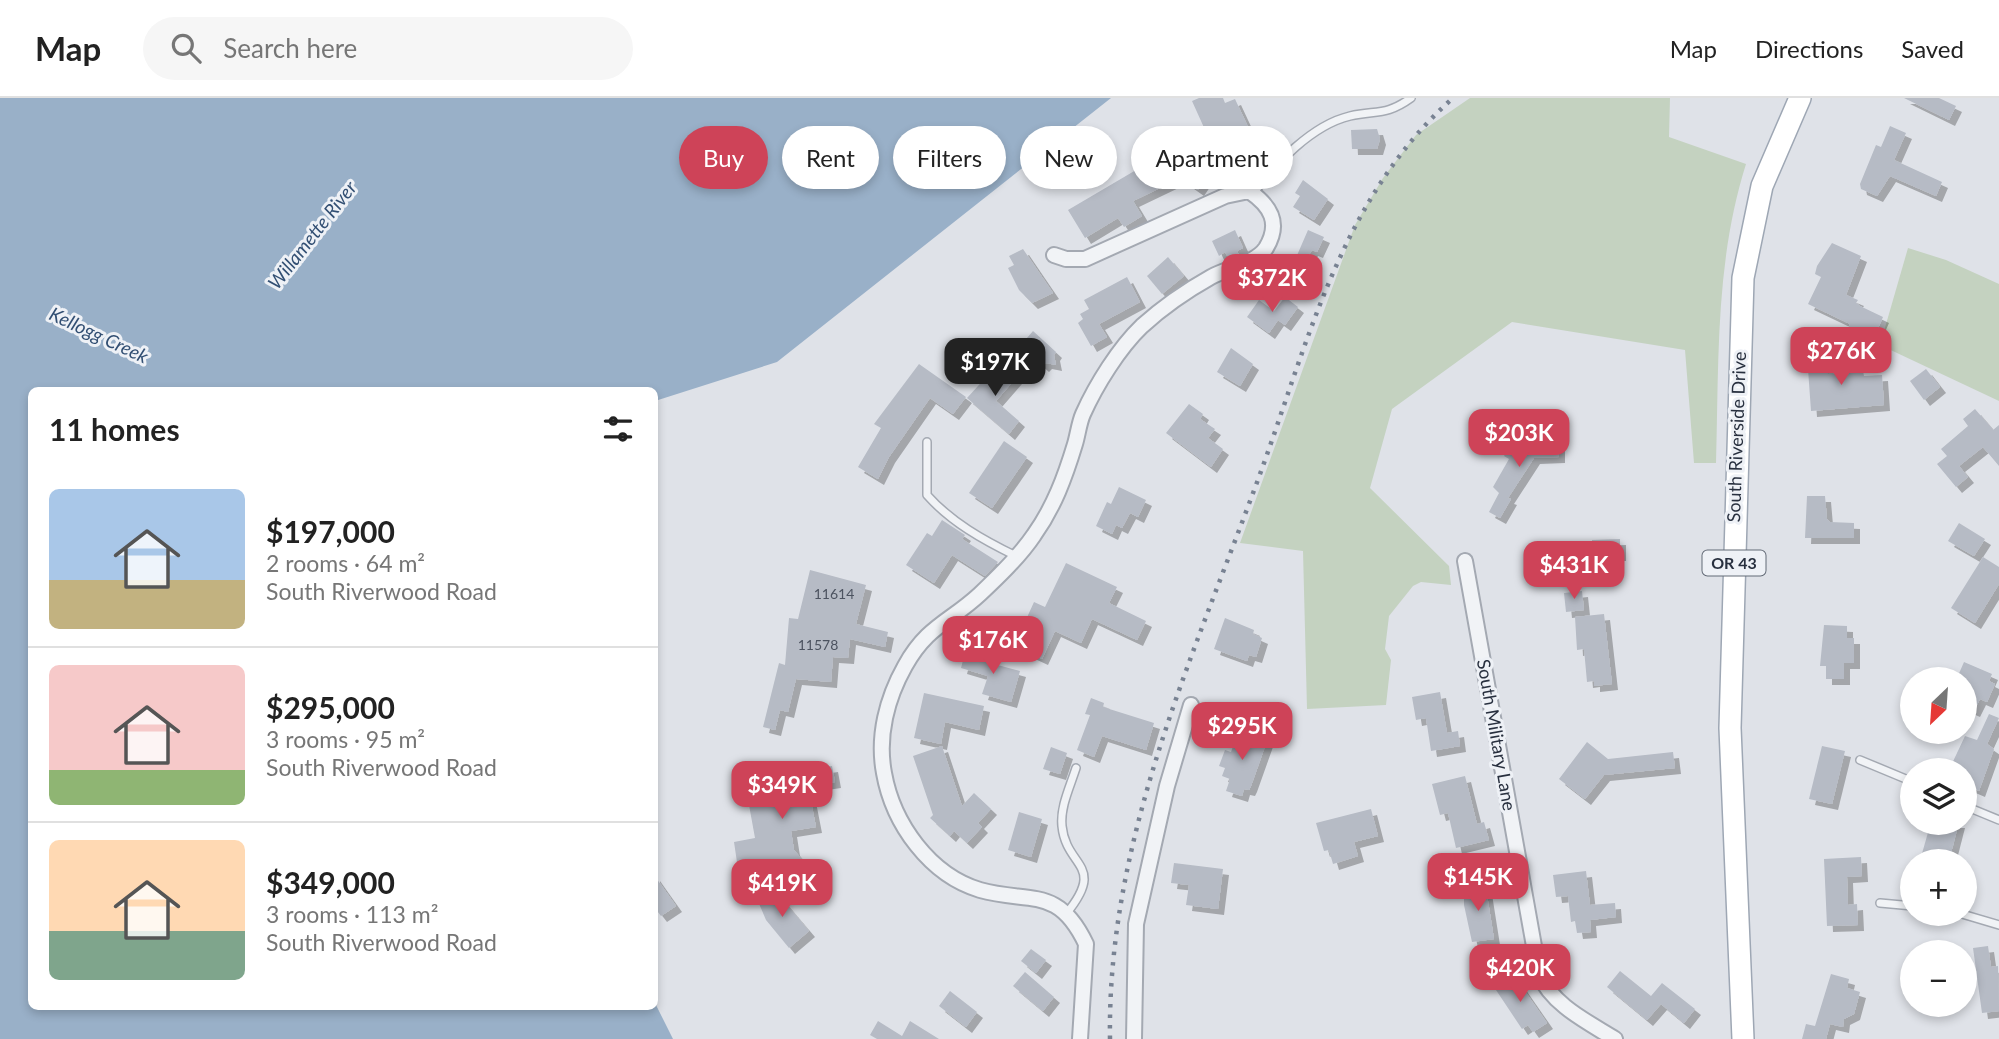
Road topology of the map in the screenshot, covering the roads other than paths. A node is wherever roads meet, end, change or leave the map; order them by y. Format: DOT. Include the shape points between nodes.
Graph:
graph roads {
  1 [pos="1411,98"];
  2 [pos="1800,98"];
  3 [pos="1253,194"];
  4 [pos="1054,255"];
  5 [pos="927,442"];
  6 [pos="1016,556"];
  7 [pos="1465,561"];
  8 [pos="1191,705"];
  9 [pos="1860,760"];
  10 [pos="1076,768"];
  11 [pos="1900,777"];
  12 [pos="1977,811"];
  13 [pos="1999,820"];
  14 [pos="1880,903"];
  15 [pos="1900,905"];
  16 [pos="1066,914"];
  17 [pos="1977,918"];
  18 [pos="1999,925"];
  19 [pos="1080,1039"];
  20 [pos="1134,1039"];
  21 [pos="1615,1039"];
  22 [pos="1743,1039"];
  1 -- 3 [label="lane" via="1394,111 1347,117 1314,135 1278,160"];
  2 -- 22 [label="main road, South Riverside Drive / OR 43" via="1762,186 1743,278 1730,728"];
  3 -- 4 [label="street" via="1225,196 1085,259"];
  3 -- 6 [label="street" via="1272,212 1274,231 1264,250 1180,296 1140,328 1083,414 1057,498"];
  5 -- 6 [label="lane" via="927,495 981,538"];
  6 -- 16 [label="street" via="979,595 929,632 906,664 888,700 884,772 905,828 940,869 983,891 1047,901"];
  7 -- 21 [label="street, South Military Lane" via="1539,974 1555,998"];
  8 -- 20 [label="street" via="1140,897 1134,946"];
  9 -- 11 [label="lane"];
  10 -- 16 [label="lane" via="1062,811 1062,829 1084,878 1080,895"];
  12 -- 13 [label="lane"];
  14 -- 15 [label="lane"];
  16 -- 19 [label="street" via="1086,944"];
  17 -- 18 [label="lane"];
}
